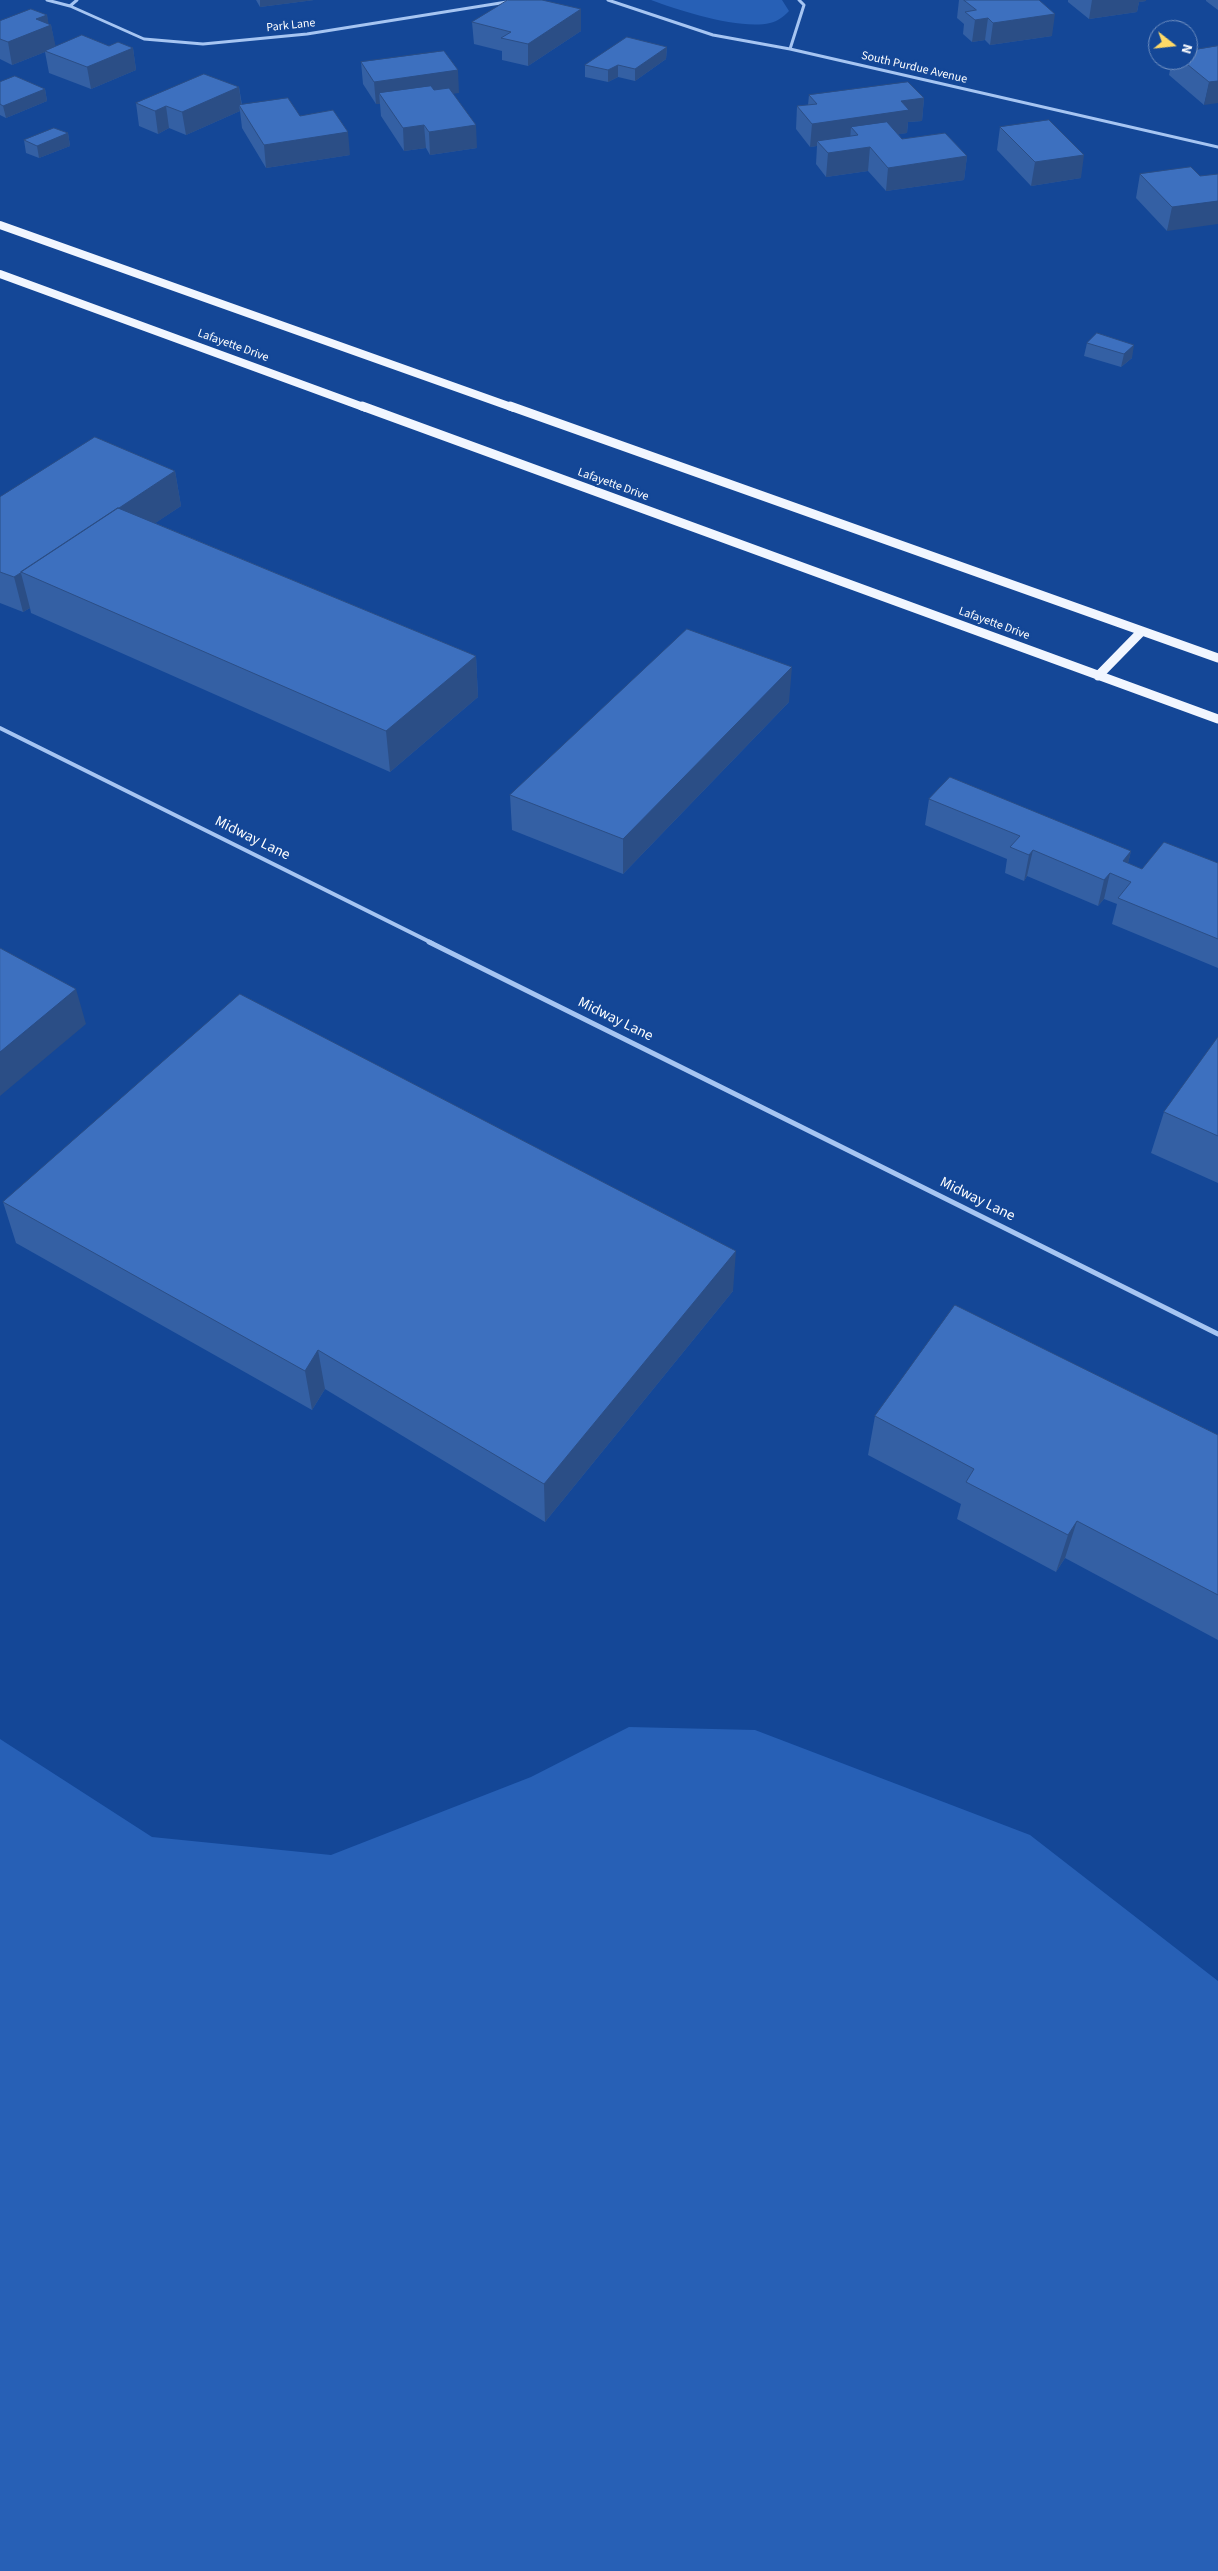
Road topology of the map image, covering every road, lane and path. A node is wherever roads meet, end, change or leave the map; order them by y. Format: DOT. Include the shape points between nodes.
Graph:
graph roads {
  1 [pos="47,0"];
  2 [pos="77,0"];
  3 [pos="519,0"];
  4 [pos="608,0"];
  5 [pos="799,0"];
  6 [pos="70,6"];
  7 [pos="790,49"];
  8 [pos="1218,147"];
  9 [pos="0,225"];
  10 [pos="0,274"];
  11 [pos="1142,631"];
  12 [pos="1218,658"];
  13 [pos="1098,676"];
  14 [pos="1218,719"];
  15 [pos="0,728"];
  16 [pos="1218,1334"];
  1 -- 6 [label="street, Park Lane"];
  2 -- 6 [label="street"];
  3 -- 6 [label="street, Park Lane" via="306,34 203,44 144,38"];
  4 -- 7 [label="street, South Purdue Avenue" via="713,35"];
  5 -- 7 [label="street" via="804,5"];
  7 -- 8 [label="street, South Purdue Avenue"];
  9 -- 11 [label="main road"];
  10 -- 13 [label="main road, Lafayette Drive"];
  11 -- 12 [label="main road"];
  11 -- 13 [label="main road"];
  13 -- 14 [label="main road, Lafayette Drive"];
  15 -- 16 [label="street, Midway Lane"];
}
